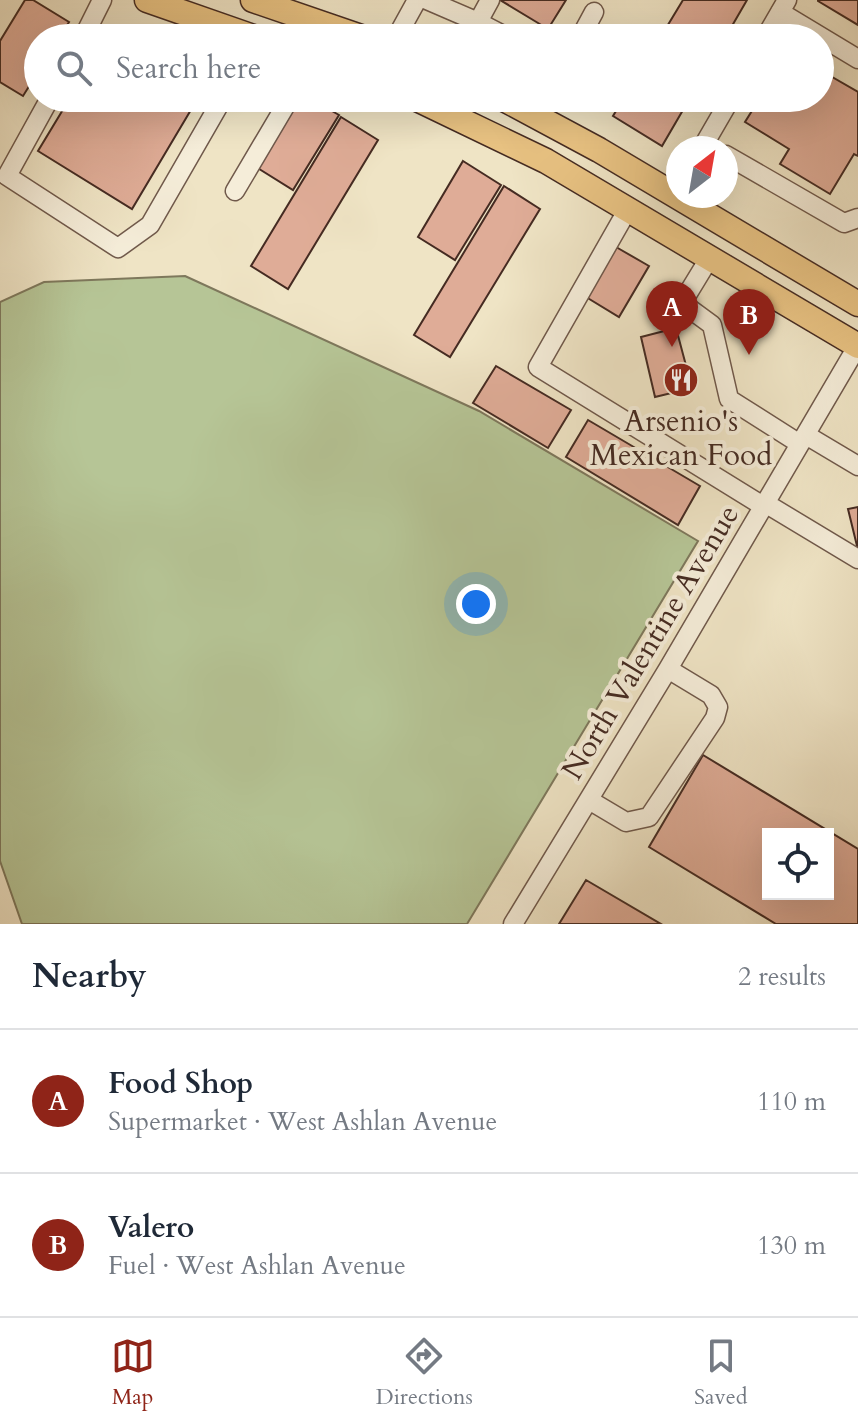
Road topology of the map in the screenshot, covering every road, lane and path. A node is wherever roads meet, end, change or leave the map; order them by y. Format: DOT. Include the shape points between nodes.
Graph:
graph roads {
  1 [pos="102,0"];
  2 [pos="147,0"];
  3 [pos="253,0"];
  4 [pos="417,0"];
  5 [pos="427,0"];
  6 [pos="490,0"];
  7 [pos="784,6"];
  8 [pos="594,12"];
  9 [pos="90,24"];
  10 [pos="213,24"];
  11 [pos="323,24"];
  12 [pos="404,24"];
  13 [pos="465,24"];
  14 [pos="477,24"];
  15 [pos="588,24"];
  16 [pos="773,24"];
  17 [pos="809,24"];
  18 [pos="834,42"];
  19 [pos="858,59"];
  20 [pos="42,112"];
  21 [pos="215,112"];
  22 [pos="282,112"];
  23 [pos="445,112"];
  24 [pos="550,112"];
  25 [pos="724,112"];
  26 [pos="712,136"];
  27 [pos="738,162"];
  28 [pos="666,186"];
  29 [pos="235,191"];
  30 [pos="701,208"];
  31 [pos="628,209"];
  32 [pos="858,218"];
  33 [pos="710,257"];
  34 [pos="858,304"];
  35 [pos="858,346"];
  36 [pos="803,439"];
  37 [pos="858,466"];
  38 [pos="764,505"];
  39 [pos="858,559"];
  40 [pos="668,669"];
  41 [pos="589,800"];
  42 [pos="513,924"];
  1 -- 9 [label="street"];
  2 -- 10 [label="main road"];
  3 -- 11 [label="main road"];
  4 -- 12 [label="street"];
  5 -- 13 [label="street"];
  6 -- 14 [label="street"];
  7 -- 16 [label="street"];
  7 -- 17 [label="street"];
  8 -- 15 [label="street"];
  18 -- 19 [label="street"];
  20 -- 21 [label="street" via="7,176 118,248 150,225"];
  22 -- 29 [label="street"];
  23 -- 31 [label="main road" via="518,146"];
  24 -- 28 [label="main road"];
  25 -- 26 [label="street"];
  27 -- 32 [label="street" via="844,223"];
  30 -- 34 [label="main road"];
  31 -- 33 [label="main road"];
  31 -- 38 [label="street" via="538,367"];
  33 -- 35 [label="main road"];
  33 -- 36 [label="street" via="682,303 712,325 729,399"];
  35 -- 36 [label="street, North Valentine Avenue"];
  36 -- 37 [label="street"];
  36 -- 38 [label="street, North Valentine Avenue"];
  38 -- 39 [label="street"];
  38 -- 40 [label="street, North Valentine Avenue"];
  40 -- 41 [label="street, North Valentine Avenue"];
  40 -- 41 [label="street" via="711,695 718,707 715,718 649,817 626,822"];
  41 -- 42 [label="street, North Valentine Avenue"];
}
